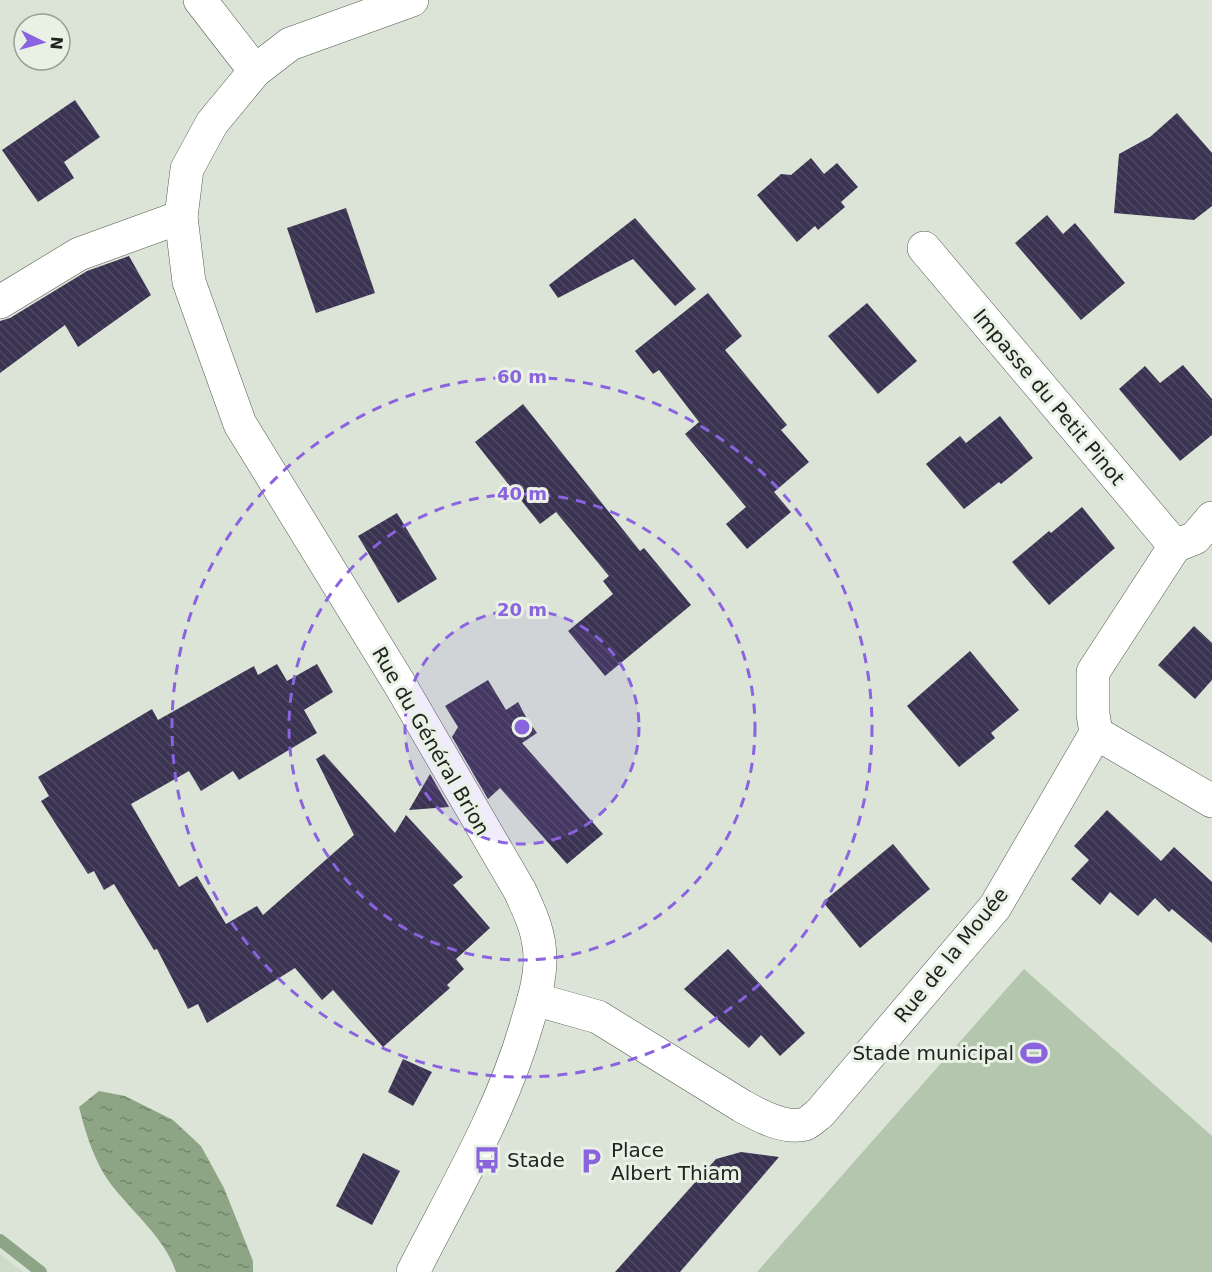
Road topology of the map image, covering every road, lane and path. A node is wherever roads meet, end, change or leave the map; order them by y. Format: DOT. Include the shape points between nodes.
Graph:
graph roads {
  1 [pos="200,0"];
  2 [pos="412,0"];
  3 [pos="255,71"];
  4 [pos="181,217"];
  5 [pos="924,248"];
  6 [pos="0,302"];
  7 [pos="1212,518"];
  8 [pos="1174,546"];
  9 [pos="1096,734"];
  10 [pos="1212,801"];
  11 [pos="534,999"];
  12 [pos="413,1272"];
  1 -- 3 [label="street"];
  2 -- 3 [label="street, Rue du Général Brion" via="290,44"];
  3 -- 4 [label="street, Rue du Général Brion" via="212,123 187,169"];
  4 -- 6 [label="street" via="79,254"];
  4 -- 11 [label="street, Rue du Général Brion" via="189,282 240,424 399,683 536,924 540,961"];
  5 -- 8 [label="street, Impasse du Petit Pinot"];
  7 -- 8 [label="street" via="1195,538"];
  8 -- 9 [label="street" via="1093,672"];
  9 -- 10 [label="street"];
  9 -- 11 [label="street, Rue de la Mouée" via="995,906 820,1113 804,1124 784,1124 763,1117 598,1017"];
  11 -- 12 [label="street, Rue du Général Brion" via="523,1039 490,1122"];
}
